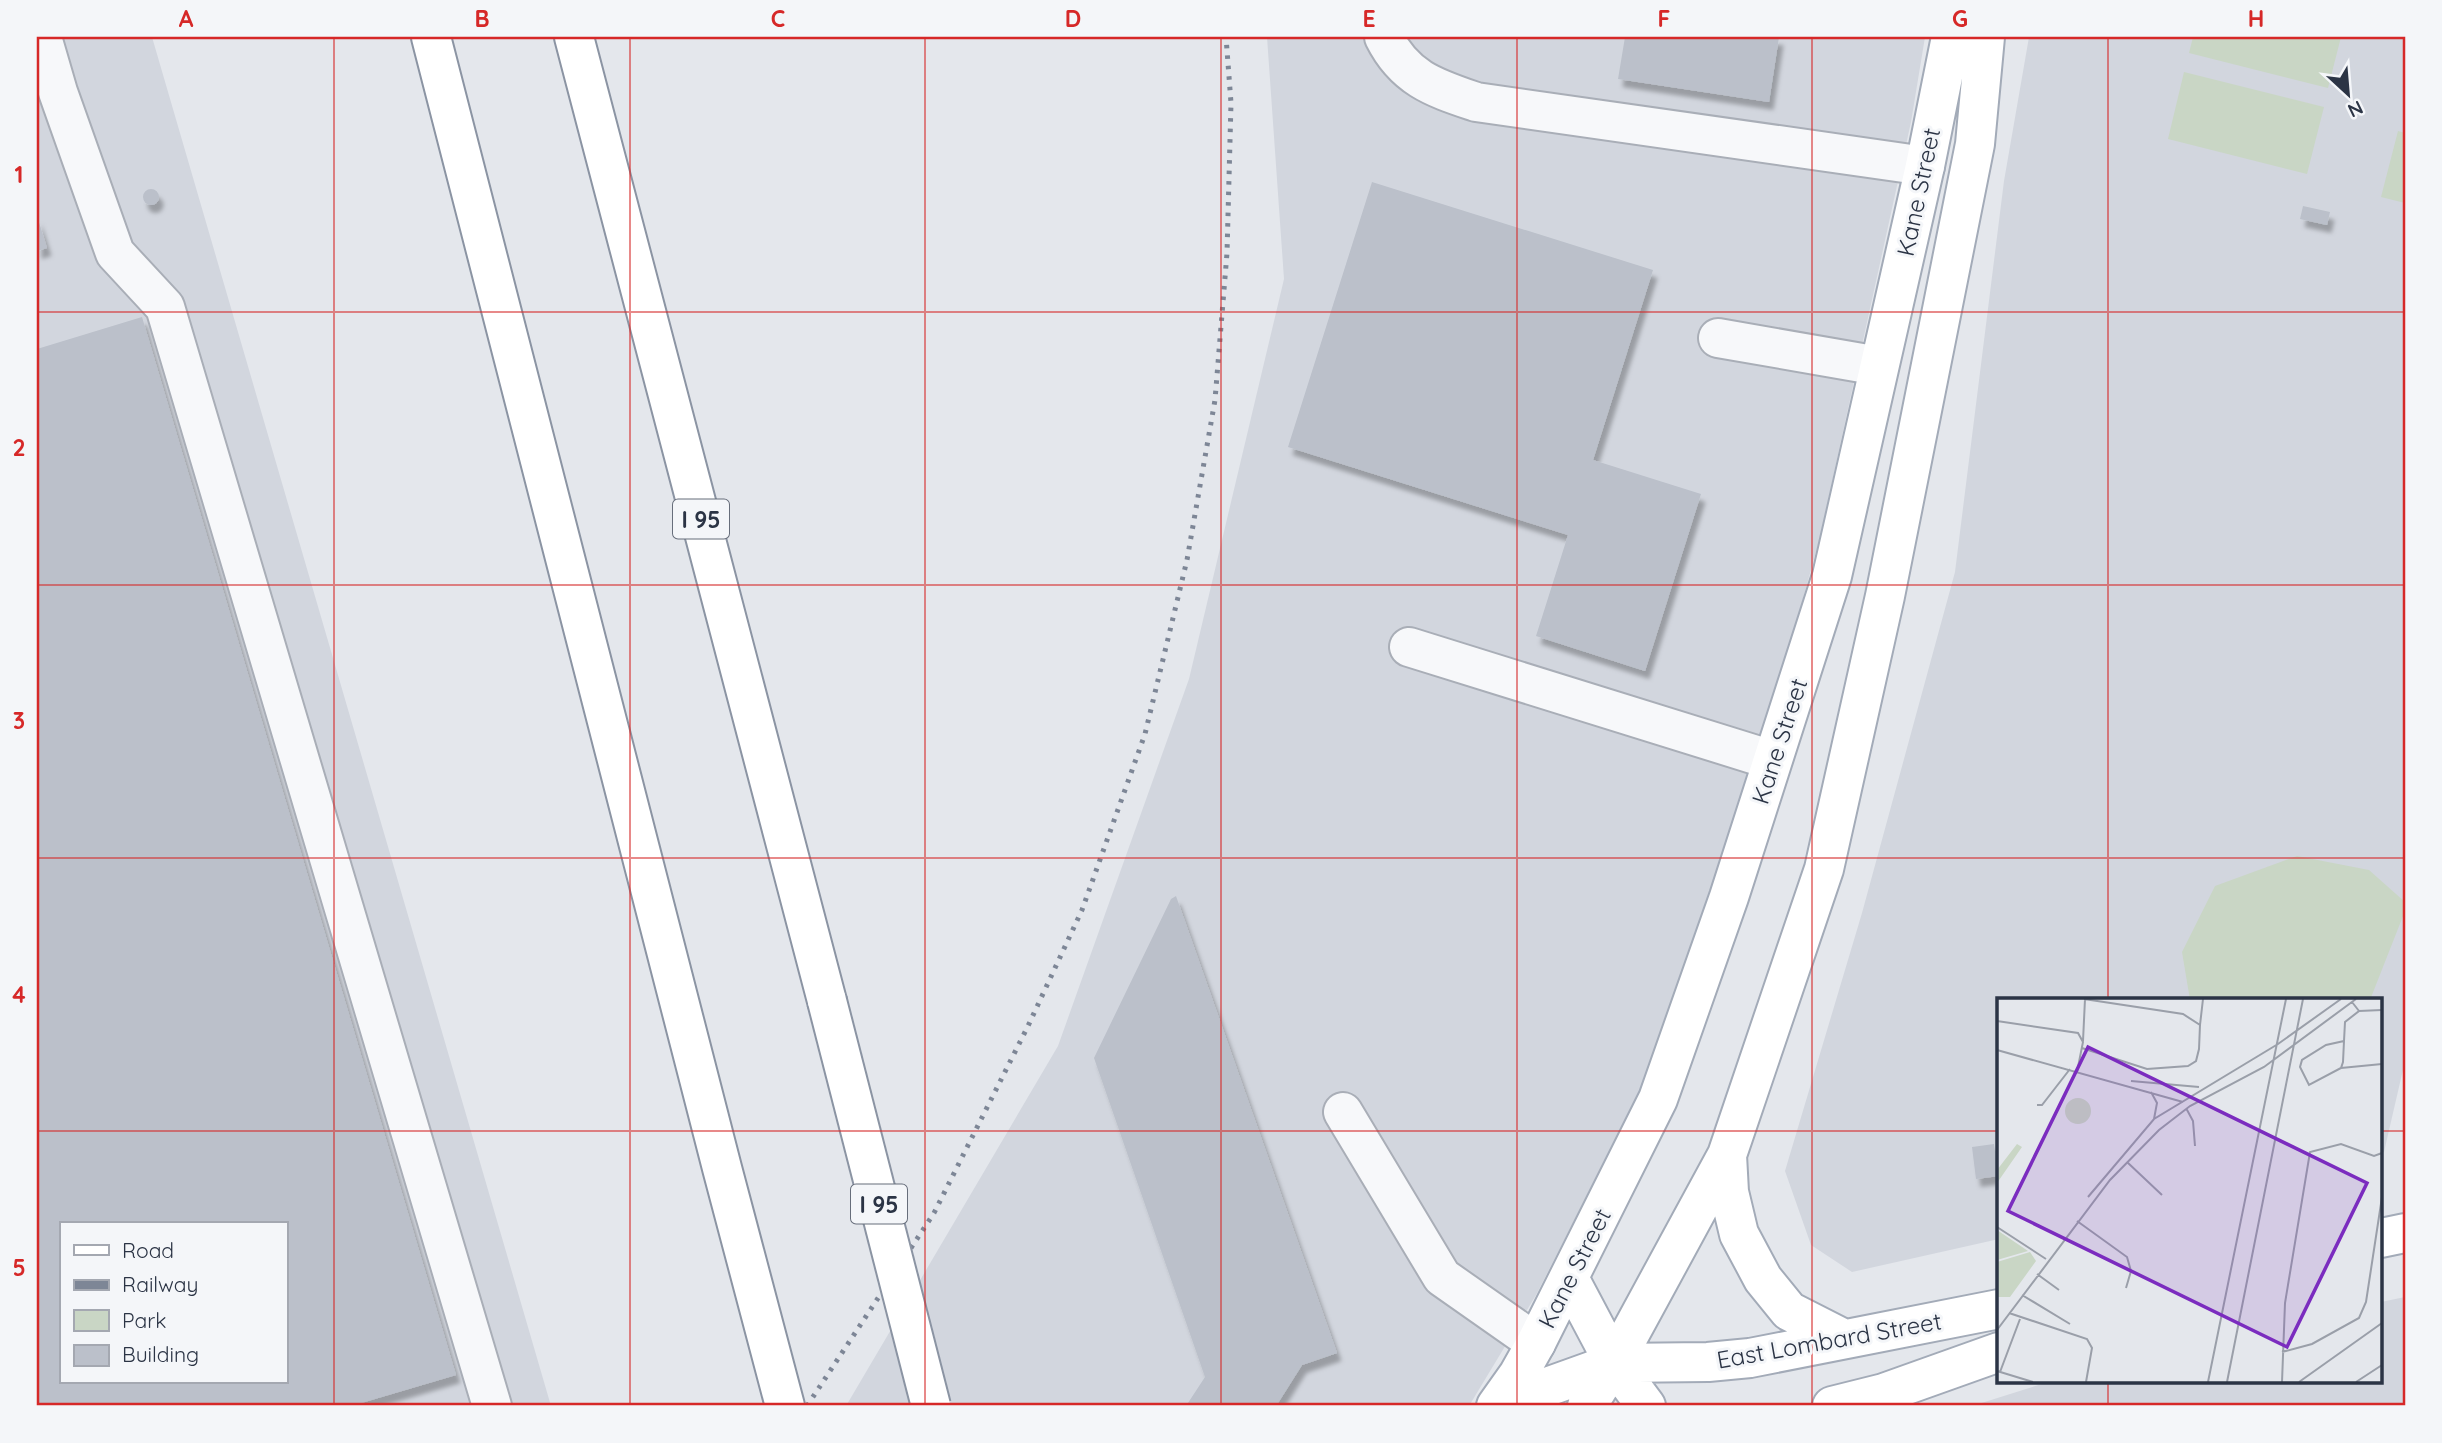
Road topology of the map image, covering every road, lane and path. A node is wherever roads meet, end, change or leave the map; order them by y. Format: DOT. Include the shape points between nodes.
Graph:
graph roads {
  1 [pos="41,37"];
  2 [pos="431,37"];
  3 [pos="574,37"];
  4 [pos="1384,37"];
  5 [pos="1951,37"];
  6 [pos="1985,37"];
  7 [pos="1925,166"];
  8 [pos="1718,338"];
  9 [pos="1879,366"];
  10 [pos="1409,647"];
  11 [pos="1772,760"];
  12 [pos="1343,1112"];
  13 [pos="1727,1155"];
  14 [pos="2405,1233"];
  15 [pos="2382,1238"];
  16 [pos="1569,1278"];
  17 [pos="1997,1310"];
  18 [pos="1843,1339"];
  19 [pos="1536,1343"];
  20 [pos="1997,1353"];
  21 [pos="1614,1363"];
  22 [pos="1497,1405"];
  23 [pos="492,1406"];
  24 [pos="785,1406"];
  25 [pos="931,1406"];
  26 [pos="1587,1406"];
  27 [pos="1646,1406"];
  28 [pos="1832,1406"];
  1 -- 23 [label="lane" via="115,253 165,307"];
  2 -- 24 [label="main road"];
  3 -- 25 [label="main road, I 95, bridge"];
  4 -- 7 [label="lane" via="1410,74 1476,102"];
  5 -- 7 [label="main road, Kane Street"];
  6 -- 13 [label="main road, Kane Street" via="1975,144 1885,596 1824,869"];
  7 -- 9 [label="main road, Kane Street"];
  8 -- 9 [label="lane"];
  9 -- 11 [label="main road, Kane Street" via="1832,576"];
  10 -- 11 [label="lane"];
  11 -- 16 [label="main road, Kane Street" via="1658,1099"];
  12 -- 19 [label="lane" via="1442,1276"];
  13 -- 18 [label="main road" via="1739,1234 1763,1279 1789,1311"];
  13 -- 21 [label="main road, Kane Street"];
  14 -- 15 [label="main road"];
  16 -- 19 [label="main road, Kane Street"];
  16 -- 21 [label="main road"];
  17 -- 18 [label="main road, East Lombard Street"];
  18 -- 21 [label="main road, East Lombard Street" via="1750,1358"];
  19 -- 22 [label="main road, Kane Street"];
  20 -- 28 [label="main road, East Lombard Street" via="1884,1393"];
  21 -- 22 [label="main road, East Lombard Street"];
  21 -- 26 [label="main road, Kane Street"];
  21 -- 27 [label="main road"];
}
